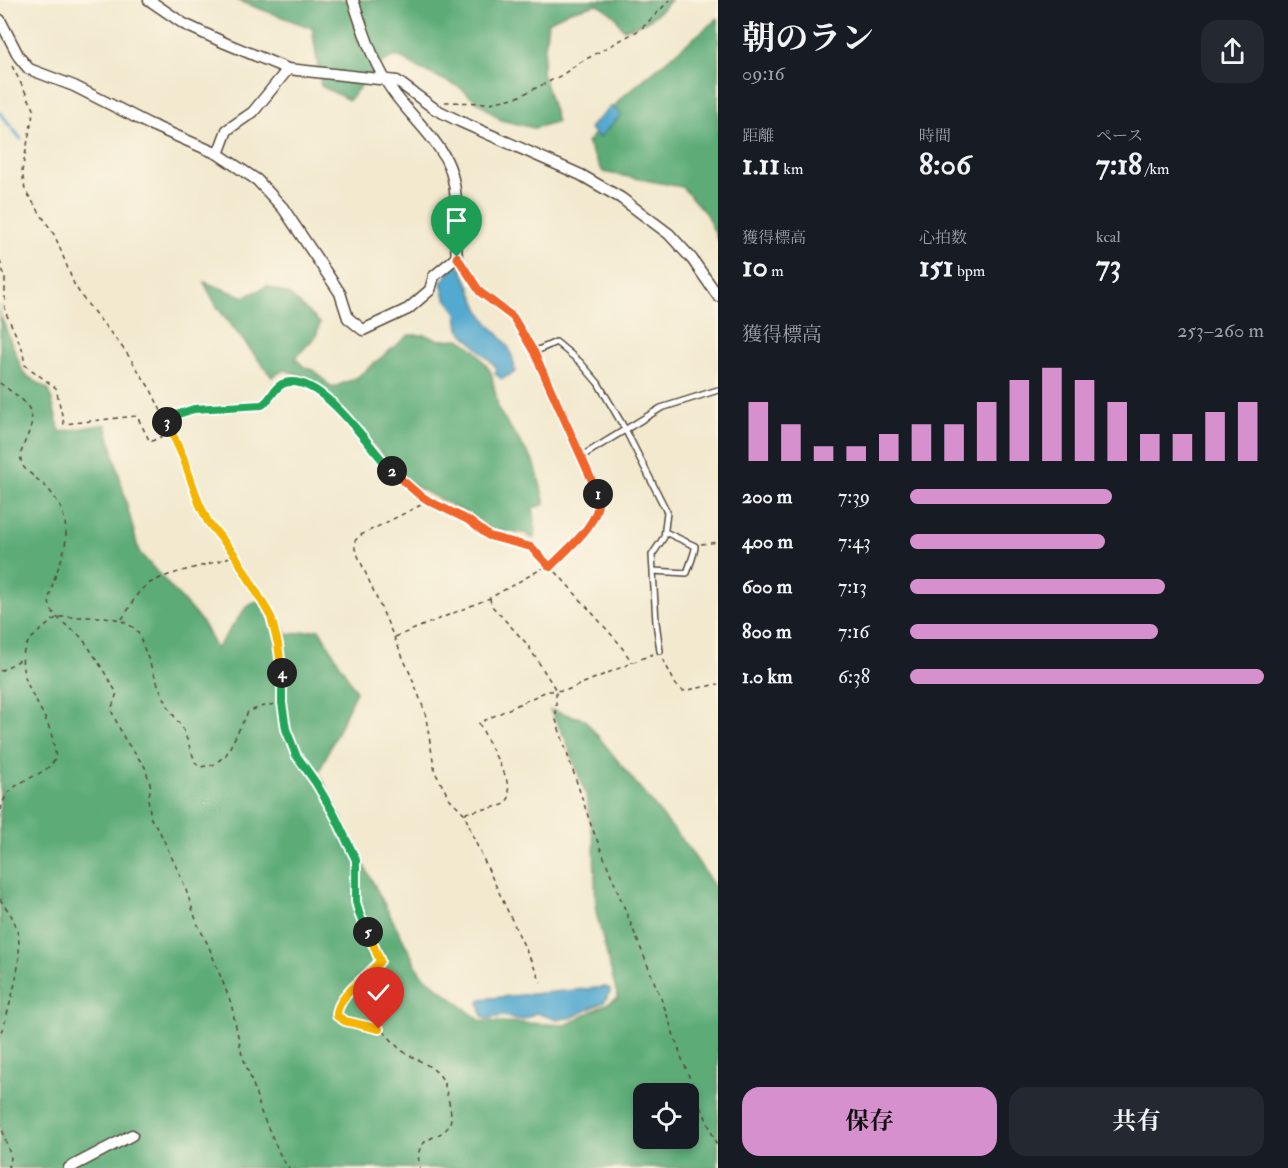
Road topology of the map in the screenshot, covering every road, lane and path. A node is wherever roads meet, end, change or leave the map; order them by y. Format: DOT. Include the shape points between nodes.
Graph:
graph roads {
  1 [pos="150,0"];
  2 [pos="353,0"];
  3 [pos="670,0"];
  4 [pos="0,20"];
  5 [pos="10,61"];
  6 [pos="288,69"];
  7 [pos="384,79"];
  8 [pos="435,109"];
  9 [pos="218,154"];
  10 [pos="457,257"];
  11 [pos="0,261"];
  12 [pos="718,296"];
  13 [pos="534,352"];
  14 [pos="0,382"];
  15 [pos="718,390"];
  16 [pos="166,418"];
  17 [pos="625,429"];
  18 [pos="171,431"];
  19 [pos="582,456"];
  20 [pos="429,501"];
  21 [pos="665,532"];
  22 [pos="718,542"];
  23 [pos="694,545"];
  24 [pos="235,555"];
  25 [pos="550,567"];
  26 [pos="653,572"];
  27 [pos="490,598"];
  28 [pos="57,617"];
  29 [pos="121,620"];
  30 [pos="394,638"];
  31 [pos="660,651"];
  32 [pos="22,658"];
  33 [pos="633,663"];
  34 [pos="0,671"];
  35 [pos="718,685"];
  36 [pos="556,690"];
  37 [pos="282,703"];
  38 [pos="464,813"];
  39 [pos="0,819"];
  40 [pos="0,899"];
  41 [pos="541,982"];
  42 [pos="0,1033"];
  43 [pos="0,1122"];
  44 [pos="132,1135"];
  45 [pos="718,1148"];
  46 [pos="8,1168"];
  47 [pos="69,1168"];
  48 [pos="289,1168"];
  49 [pos="420,1168"];
  1 -- 6 [label="street" via="184,24"];
  2 -- 7 [label="street"];
  3 -- 8 [label="path" via="642,28 518,97 490,103 448,102"];
  4 -- 9 [label="street" via="29,69"];
  5 -- 16 [label="path" via="34,109 22,171 25,190 55,236 82,297 126,352"];
  6 -- 7 [label="street"];
  6 -- 9 [label="street" via="253,112 227,130"];
  7 -- 8 [label="street" via="405,85"];
  7 -- 10 [label="street" via="443,152 450,167 456,198"];
  8 -- 12 [label="street" via="581,175 621,198 669,234"];
  9 -- 10 [label="street" via="257,180 283,208 340,294 348,318 363,330 408,309 430,290 434,276"];
  10 -- 13 [label="lane" via="480,292 513,317"];
  11 -- 18 [label="path" via="5,278 5,311 22,348 25,365 56,388 64,424 136,416 150,442"];
  13 -- 17 [label="lane" via="556,342 580,362 598,383"];
  13 -- 19 [label="lane"];
  14 -- 28 [label="path" via="29,408 30,434 21,461 54,495 64,521 65,550 49,600"];
  15 -- 17 [label="lane" via="661,408"];
  16 -- 18 [label="path"];
  16 -- 20 [label="path" via="194,409 262,405 285,382 306,384 351,421 385,464"];
  17 -- 19 [label="lane"];
  17 -- 21 [label="lane" via="667,512"];
  18 -- 24 [label="path" via="208,522"];
  19 -- 25 [label="lane" via="598,491 597,514"];
  20 -- 27 [label="path" via="468,520 489,536 531,547 547,565"];
  20 -- 30 [label="path" via="355,541"];
  21 -- 23 [label="lane"];
  21 -- 26 [label="lane" via="652,555"];
  22 -- 23 [label="path"];
  23 -- 26 [label="lane" via="687,573"];
  24 -- 29 [label="path" via="164,577 143,588"];
  24 -- 37 [label="path" via="271,617 282,668"];
  25 -- 33 [label="path"];
  26 -- 31 [label="lane"];
  27 -- 30 [label="path"];
  27 -- 36 [label="path" via="491,605 532,651"];
  28 -- 29 [label="path"];
  28 -- 32 [label="path" via="26,644"];
  28 -- 48 [label="path" via="80,636 117,693 111,710 125,740 146,767 151,787 151,819 179,873 209,947 231,1003 242,1055 261,1112"];
  29 -- 37 [label="path" via="140,635 159,687 200,767 213,765 226,755 248,712"];
  30 -- 38 [label="path" via="425,712 435,772 449,798"];
  31 -- 33 [label="path"];
  31 -- 35 [label="path" via="679,689"];
  32 -- 34 [label="path"];
  32 -- 39 [label="path" via="48,725 56,758 46,771 15,785 4,799"];
  33 -- 36 [label="path" via="567,690"];
  36 -- 38 [label="path" via="479,723 506,777 510,796 505,804"];
  36 -- 45 [label="path" via="556,720 591,825"];
  37 -- 49 [label="path" via="296,755 334,814 356,860 356,902 380,957 378,964 349,992 337,1016 379,1029 445,1081 450,1124 423,1143"];
  38 -- 41 [label="path"];
  40 -- 42 [label="path" via="14,920 19,944 17,973"];
  43 -- 46 [label="path" via="11,1158"];
  44 -- 47 [label="street"];
}
